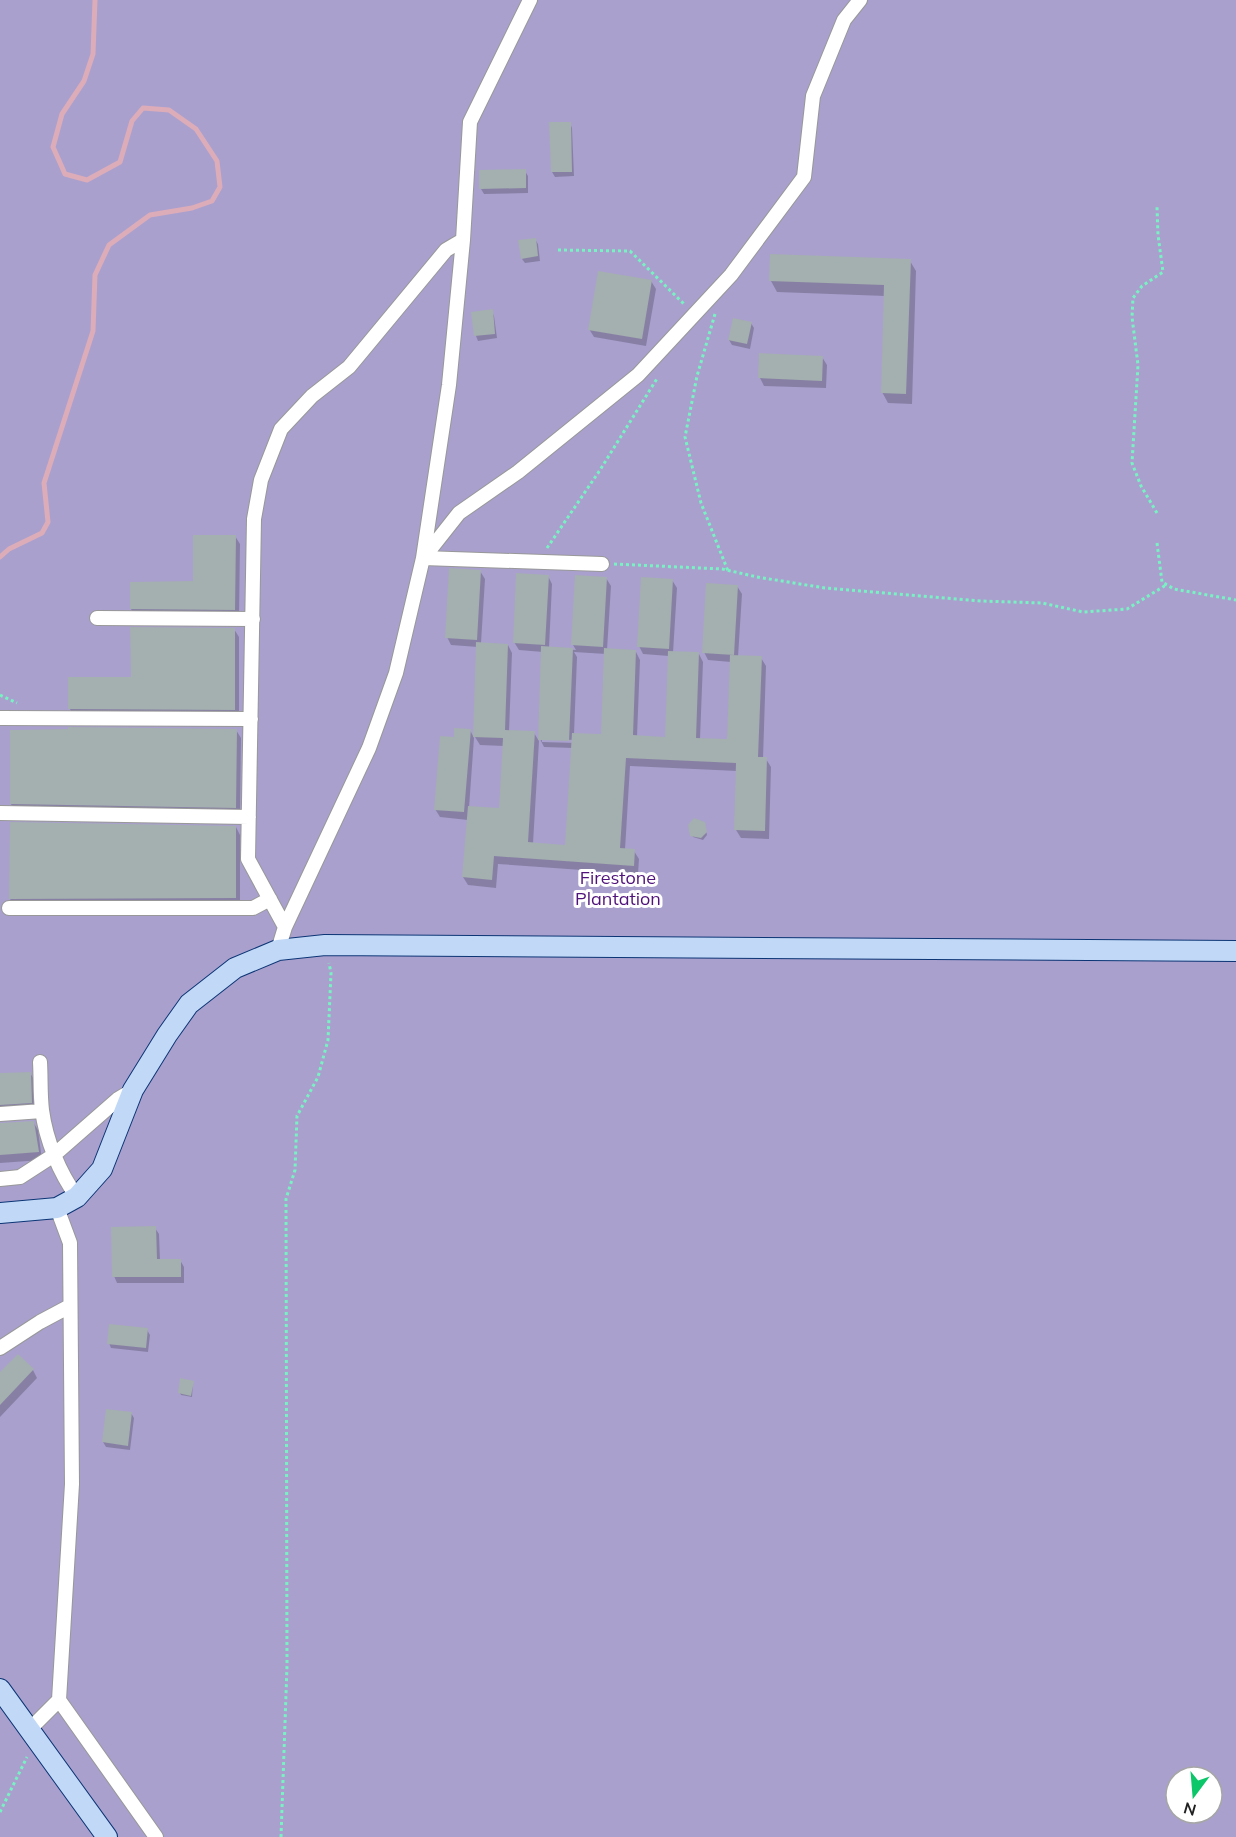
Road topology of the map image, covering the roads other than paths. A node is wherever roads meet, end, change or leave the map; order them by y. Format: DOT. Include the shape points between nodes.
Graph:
graph roads {
  1 [pos="530,0"];
  2 [pos="860,0"];
  3 [pos="463,240"];
  4 [pos="423,558"];
  5 [pos="602,564"];
  6 [pos="97,618"];
  7 [pos="253,620"];
  8 [pos="0,717"];
  9 [pos="251,719"];
  10 [pos="0,813"];
  11 [pos="249,817"];
  12 [pos="270,898"];
  13 [pos="9,908"];
  14 [pos="285,927"];
  15 [pos="278,950"];
  16 [pos="1236,951"];
  17 [pos="40,1062"];
  18 [pos="133,1090"];
  19 [pos="42,1111"];
  20 [pos="0,1114"];
  21 [pos="54,1155"];
  22 [pos="0,1179"];
  23 [pos="77,1197"];
  24 [pos="57,1208"];
  25 [pos="0,1213"];
  26 [pos="70,1306"];
  27 [pos="0,1348"];
  28 [pos="0,1689"];
  29 [pos="59,1700"];
  30 [pos="33,1735"];
  31 [pos="107,1837"];
  32 [pos="156,1837"];
  1 -- 3 [label="street" via="471,122"];
  2 -- 4 [label="street" via="844,20 813,96 804,177 731,275 638,375 518,472 459,513"];
  3 -- 4 [label="street" via="449,385"];
  3 -- 7 [label="street" via="446,250 349,367 312,396 282,429 261,480 255,519"];
  4 -- 5 [label="street"];
  4 -- 14 [label="street" via="396,674 369,748"];
  6 -- 7 [label="street"];
  7 -- 9 [label="street"];
  8 -- 9 [label="street"];
  9 -- 11 [label="street"];
  10 -- 11 [label="street"];
  11 -- 12 [label="street" via="248,859"];
  12 -- 13 [label="street" via="253,908"];
  12 -- 14 [label="street"];
  14 -- 15 [label="street"];
  15 -- 16 [label="street" via="325,945"];
  15 -- 18 [label="street" via="235,968 189,1004"];
  17 -- 19 [label="street"];
  18 -- 21 [label="street"];
  18 -- 23 [label="street" via="102,1168"];
  19 -- 20 [label="street"];
  19 -- 21 [label="street"];
  21 -- 22 [label="street" via="20,1177"];
  21 -- 23 [label="street"];
  23 -- 24 [label="street"];
  24 -- 25 [label="street"];
  24 -- 26 [label="street" via="70,1244"];
  26 -- 27 [label="street"];
  26 -- 29 [label="street" via="72,1484"];
  28 -- 30 [label="street"];
  29 -- 30 [label="street"];
  29 -- 32 [label="street"];
  30 -- 31 [label="street"];
}
